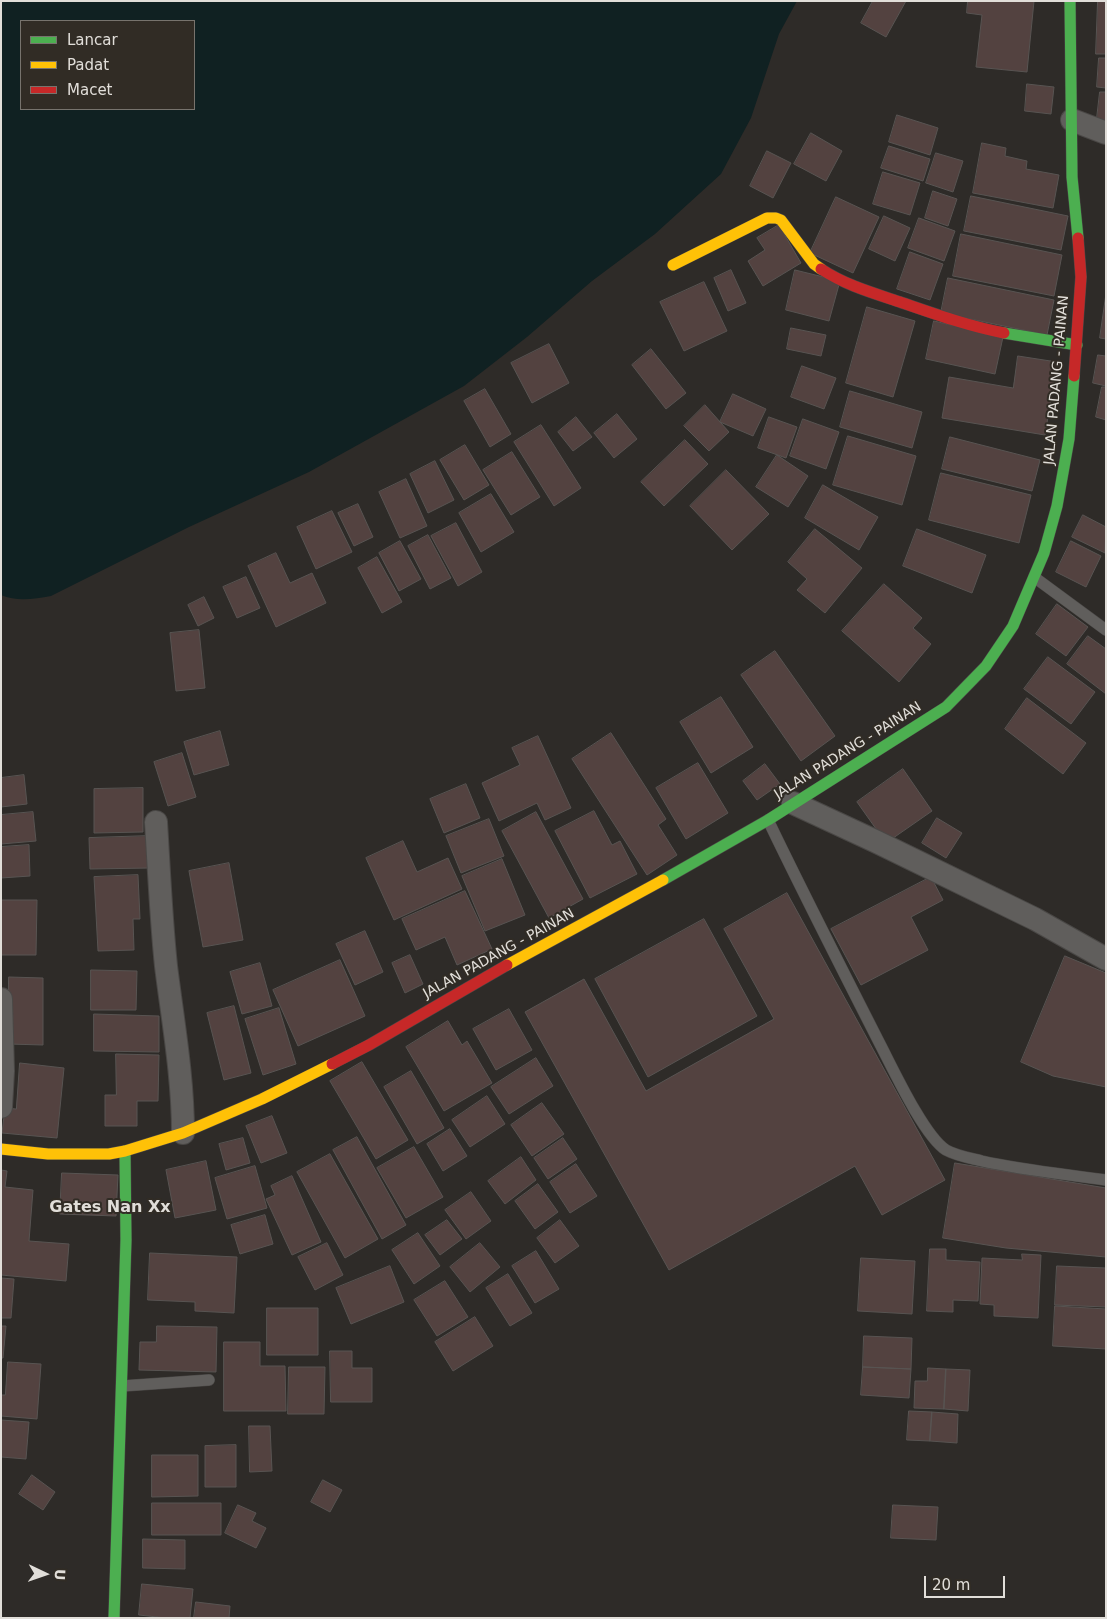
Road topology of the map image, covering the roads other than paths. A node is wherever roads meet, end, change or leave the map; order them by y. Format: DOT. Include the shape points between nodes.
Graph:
graph roads {
  1 [pos="1070,1"];
  2 [pos="1072,128"];
  3 [pos="1106,133"];
  4 [pos="673,265"];
  5 [pos="1077,346"];
  6 [pos="1034,577"];
  7 [pos="1106,630"];
  8 [pos="793,803"];
  9 [pos="768,820"];
  10 [pos="156,822"];
  11 [pos="1106,959"];
  12 [pos="1,999"];
  13 [pos="1,1107"];
  14 [pos="183,1133"];
  15 [pos="1,1149"];
  16 [pos="125,1151"];
  17 [pos="1106,1180"];
  18 [pos="209,1380"];
  19 [pos="122,1386"];
  20 [pos="114,1618"];
  1 -- 2 [label="main road, JALAN PADANG - PAINAN"];
  2 -- 3 [label="street"];
  2 -- 5 [label="main road, JALAN PADANG - PAINAN" via="1072,178 1080,277"];
  4 -- 5 [label="main road" via="767,218 776,218 781,220 814,264 832,276 970,326"];
  5 -- 6 [label="main road, JALAN PADANG - PAINAN" via="1069,439 1057,506"];
  6 -- 7 [label="lane"];
  6 -- 8 [label="main road, JALAN PADANG - PAINAN" via="1008,634 986,666 946,706"];
  8 -- 9 [label="main road, JALAN PADANG - PAINAN"];
  8 -- 11 [label="street" via="1035,919"];
  9 -- 14 [label="main road, JALAN PADANG - PAINAN" via="369,1045 262,1099"];
  9 -- 17 [label="lane" via="898,1077 936,1141 963,1157 1002,1166"];
  10 -- 14 [label="street" via="166,967 178,1047"];
  12 -- 13 [label="street"];
  14 -- 16 [label="main road, JALAN PADANG - PAINAN"];
  15 -- 16 [label="main road, JALAN PADANG - PAINAN" via="48,1154"];
  16 -- 19 [label="main road"];
  18 -- 19 [label="lane"];
  19 -- 20 [label="main road"];
}
